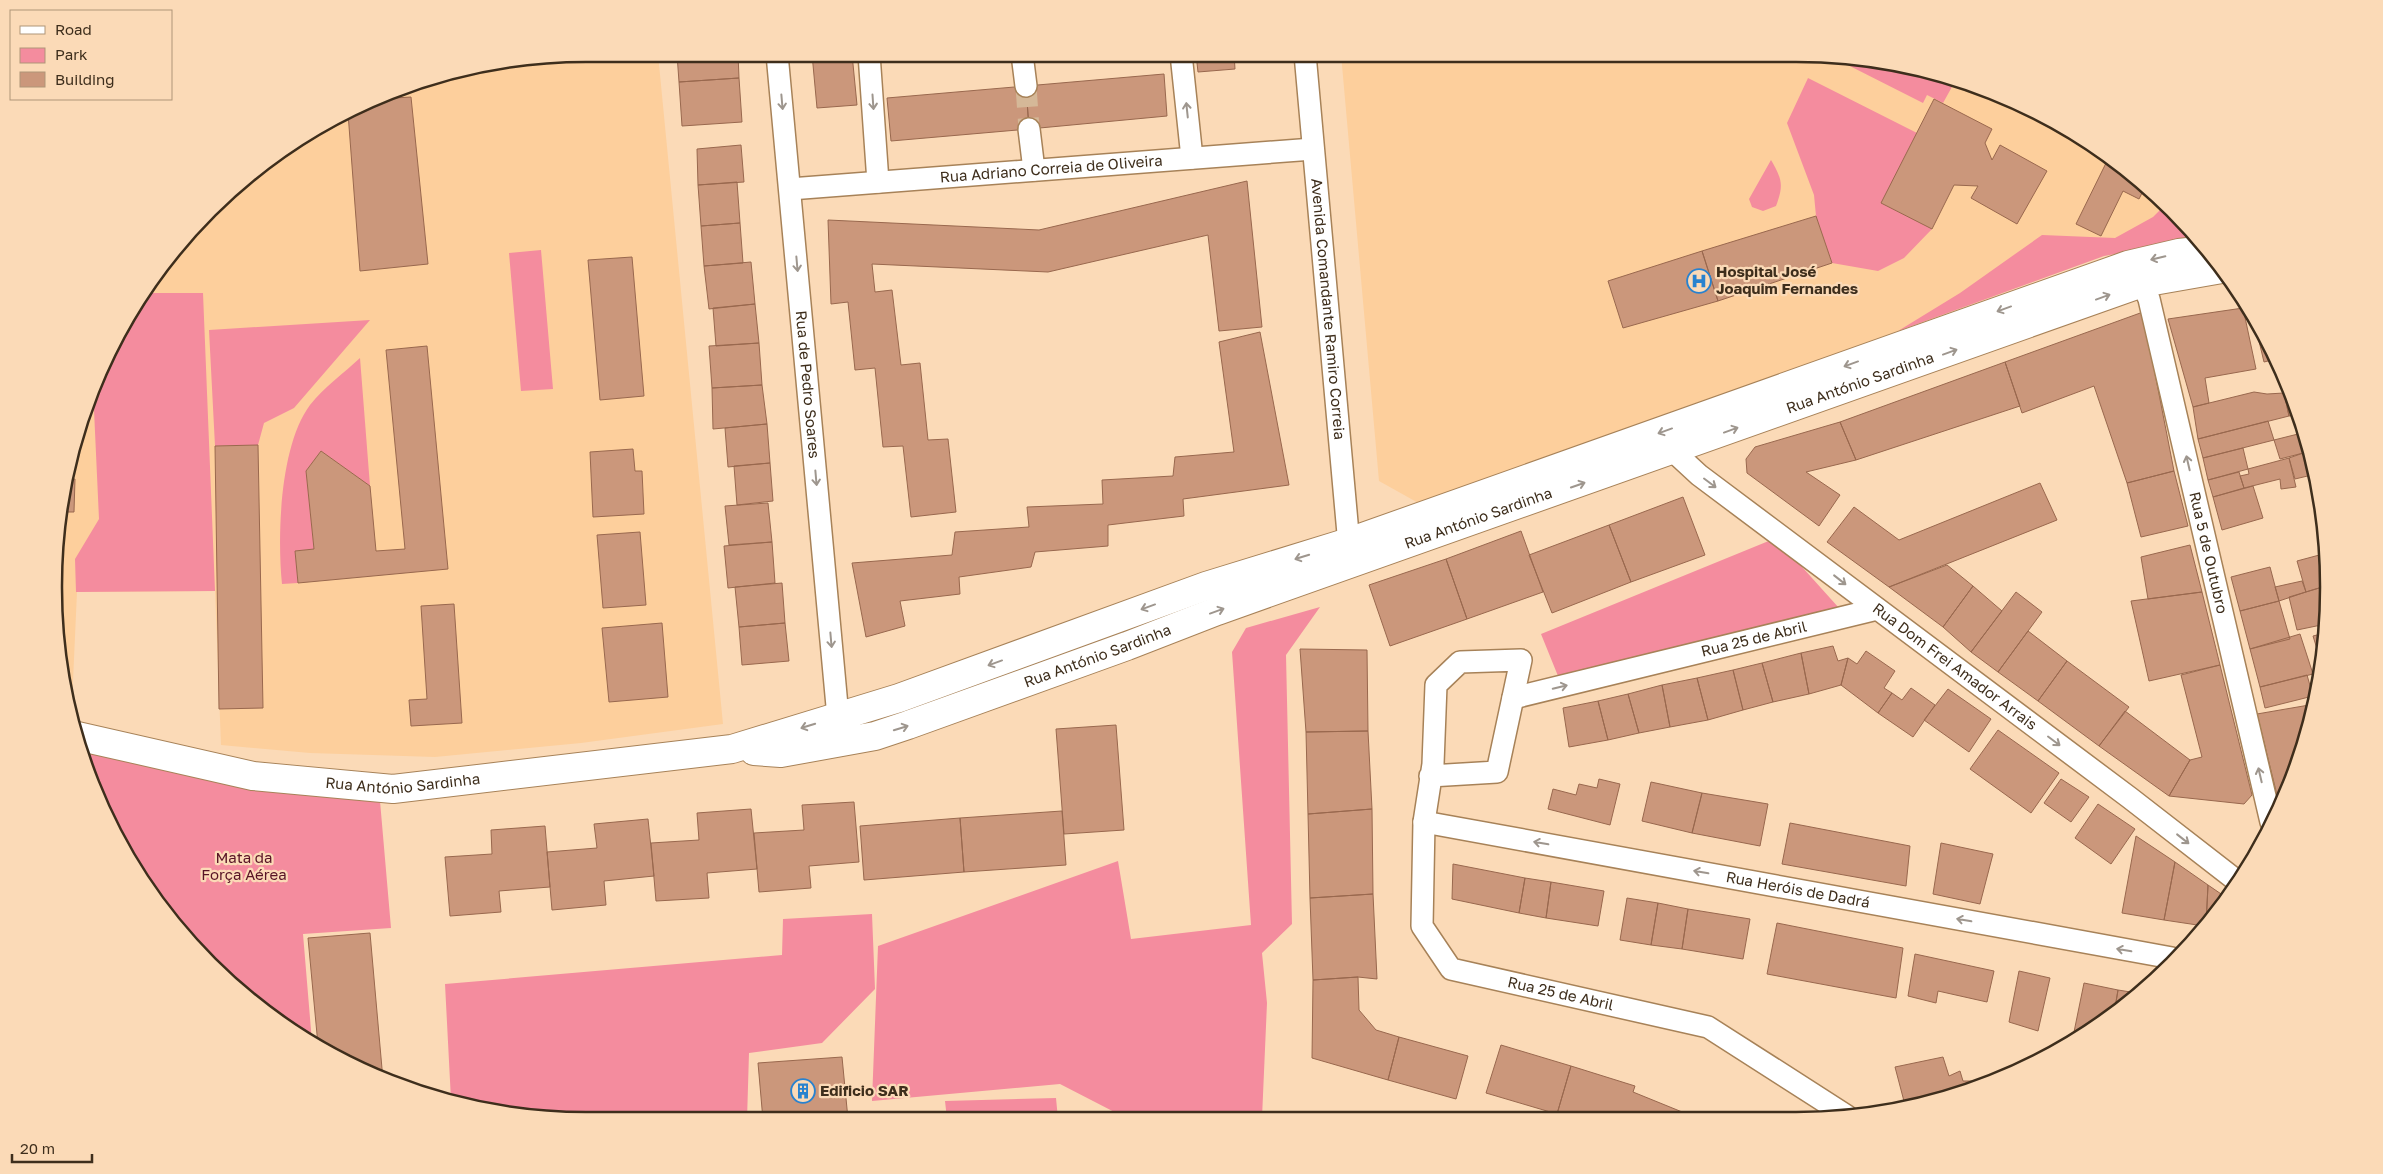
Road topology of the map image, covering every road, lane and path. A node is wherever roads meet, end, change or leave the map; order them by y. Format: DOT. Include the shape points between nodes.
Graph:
graph roads {
  1 [pos="778,62"];
  2 [pos="870,62"];
  3 [pos="1023,62"];
  4 [pos="1182,62"];
  5 [pos="1306,62"];
  6 [pos="1026,86"];
  7 [pos="1030,129"];
  8 [pos="1313,150"];
  9 [pos="1192,158"];
  10 [pos="1034,170"];
  11 [pos="878,182"];
  12 [pos="790,189"];
  13 [pos="2198,251"];
  14 [pos="2214,270"];
  15 [pos="2142,283"];
  16 [pos="1673,451"];
  17 [pos="1350,554"];
  18 [pos="1877,609"];
  19 [pos="1513,698"];
  20 [pos="838,717"];
  21 [pos="875,736"];
  22 [pos="84,738"];
  23 [pos="732,749"];
  24 [pos="1430,776"];
  25 [pos="2269,813"];
  26 [pos="1424,822"];
  27 [pos="2232,877"];
  28 [pos="2168,957"];
  29 [pos="1837,1109"];
  1 -- 12 [label="street, Rua de Pedro Soares, one-way"];
  2 -- 11 [label="street, one-way"];
  3 -- 6 [label="street"];
  9 -- 4 [label="street, one-way"];
  5 -- 8 [label="street, Avenida Comandante Ramiro Correia"];
  7 -- 10 [label="street"];
  8 -- 9 [label="street, Rua Adriano Correia de Oliveira"];
  8 -- 17 [label="street, Avenida Comandante Ramiro Correia"];
  9 -- 10 [label="street, Rua Adriano Correia de Oliveira"];
  10 -- 11 [label="street, Rua Adriano Correia de Oliveira"];
  11 -- 12 [label="street, Rua Adriano Correia de Oliveira"];
  12 -- 20 [label="street, Rua de Pedro Soares, one-way"];
  13 -- 17 [label="main road, Rua António Sardinha, one-way" via="2128,265"];
  14 -- 15 [label="main road, Rua António Sardinha"];
  16 -- 15 [label="main road, Rua António Sardinha, one-way"];
  25 -- 15 [label="street, Rua 5 de Outubro, one-way" via="2149,299"];
  17 -- 16 [label="main road, Rua António Sardinha, one-way"];
  16 -- 18 [label="street, Rua Dom Frei Amador Arrais, one-way" via="1699,475"];
  17 -- 20 [label="main road, Rua António Sardinha, one-way" via="1206,586 899,698"];
  21 -- 17 [label="main road, Rua António Sardinha, one-way"];
  19 -- 18 [label="street, Rua 25 de Abril, one-way"];
  18 -- 27 [label="street, Rua Dom Frei Amador Arrais, one-way"];
  19 -- 24 [label="street, Rua 25 de Abril" via="1496,772"];
  19 -- 24 [label="street, Rua 25 de Abril" via="1521,660 1460,662 1436,685"];
  20 -- 21 [label="street"];
  20 -- 23 [label="main road, Rua António Sardinha, one-way"];
  21 -- 23 [label="main road, Rua António Sardinha" via="781,753"];
  22 -- 23 [label="main road, Rua António Sardinha" via="253,776 393,788"];
  24 -- 26 [label="street, Rua 25 de Abril"];
  28 -- 26 [label="street, Rua Heróis de Dadrá, one-way"];
  26 -- 29 [label="street, Rua 25 de Abril" via="1422,926 1450,969 1708,1027"];
}
